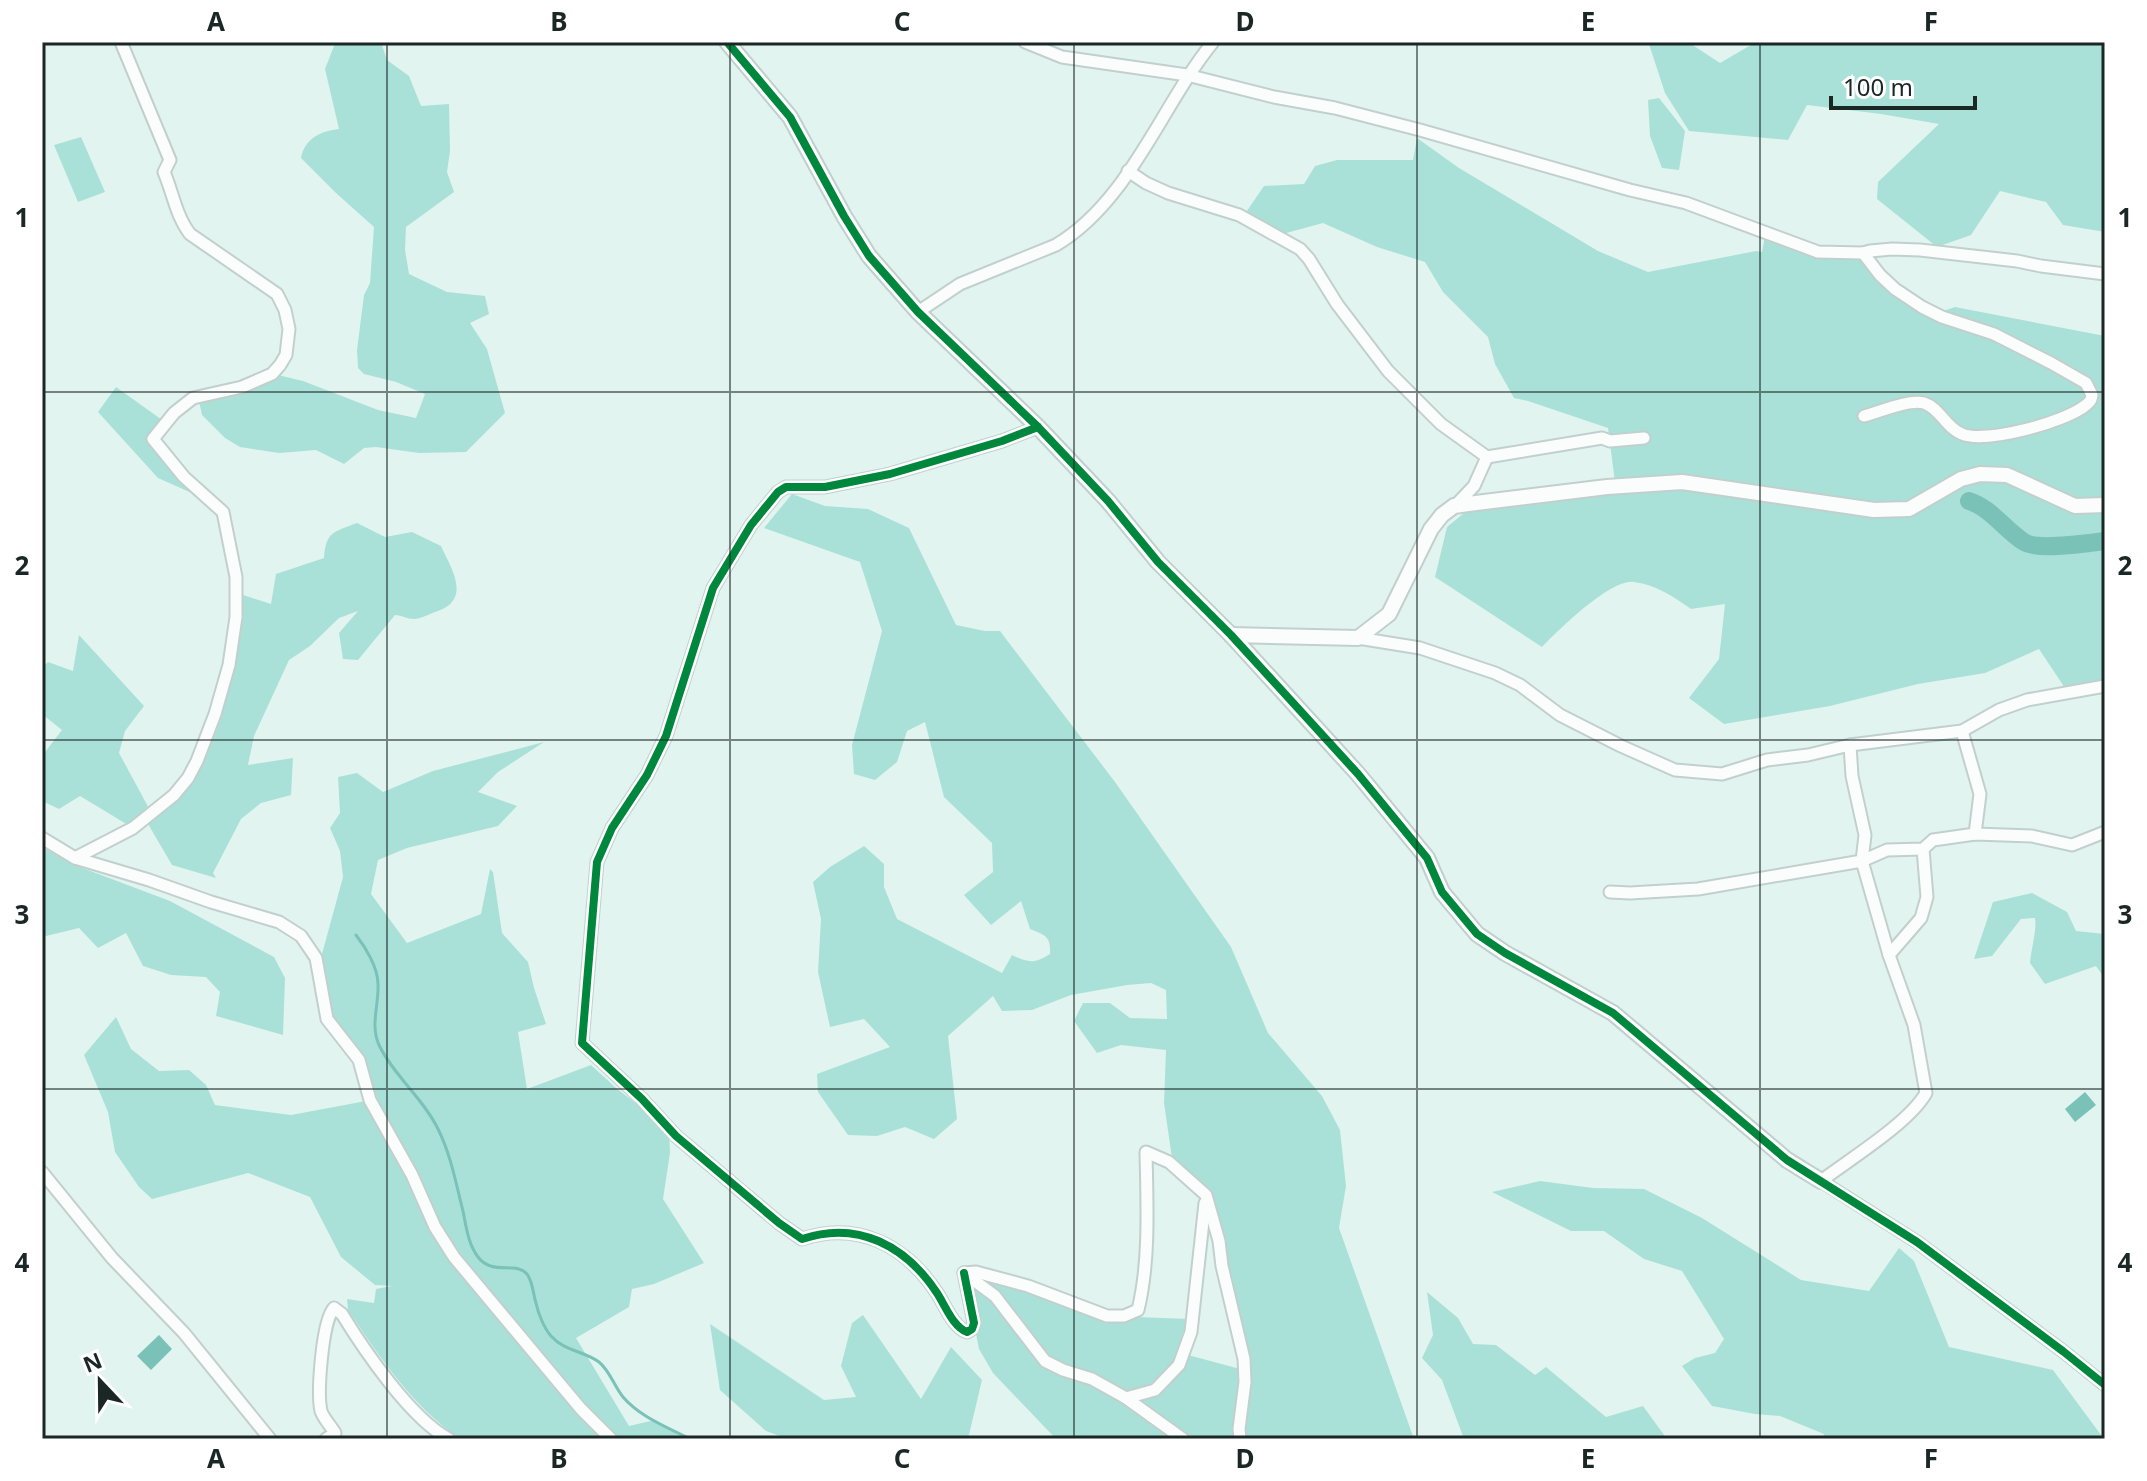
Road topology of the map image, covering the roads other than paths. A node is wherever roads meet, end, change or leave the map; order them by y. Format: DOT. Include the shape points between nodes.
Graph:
graph roads {
  1 [pos="121,42"];
  2 [pos="727,42"];
  3 [pos="1025,42"];
  4 [pos="1213,42"];
  5 [pos="1187,75"];
  6 [pos="1128,171"];
  7 [pos="1863,253"];
  8 [pos="2105,274"];
  9 [pos="918,312"];
  10 [pos="1864,416"];
  11 [pos="1038,427"];
  12 [pos="1644,438"];
  13 [pos="1487,457"];
  14 [pos="2105,505"];
  15 [pos="1454,506"];
  16 [pos="1231,635"];
  17 [pos="1358,638"];
  18 [pos="2105,686"];
  19 [pos="1962,731"];
  20 [pos="1850,745"];
  21 [pos="2105,832"];
  22 [pos="1975,834"];
  23 [pos="42,838"];
  24 [pos="1923,849"];
  25 [pos="75,858"];
  26 [pos="1862,861"];
  27 [pos="1610,892"];
  28 [pos="1889,955"];
  29 [pos="42,1172"];
  30 [pos="1821,1181"];
  31 [pos="1206,1195"];
  32 [pos="964,1273"];
  33 [pos="2105,1385"];
  34 [pos="1126,1398"];
  35 [pos="270,1439"];
  36 [pos="326,1439"];
  37 [pos="449,1439"];
  38 [pos="611,1439"];
  39 [pos="1183,1439"];
  40 [pos="1240,1439"];
  1 -- 25 [label="street" via="170,160 164,172 180,221 190,234 277,294 289,329 286,355 272,374 193,398 153,439 223,512 236,577 229,665 197,761 174,795 133,828"];
  2 -- 9 [label="street" via="790,117 869,256"];
  3 -- 5 [label="street" via="1062,57"];
  4 -- 5 [label="street"];
  5 -- 6 [label="street"];
  5 -- 7 [label="street" via="1364,115 1686,203 1818,252"];
  6 -- 9 [label="street" via="1101,208 1069,237 960,284"];
  6 -- 13 [label="street" via="1168,193 1239,215 1300,249 1388,371 1441,424"];
  7 -- 8 [label="street" via="1920,250"];
  7 -- 10 [label="street" via="1887,282 1922,307 2051,363 2086,383 2092,395 2086,406 2057,420 1979,437 1958,433 1922,402"];
  9 -- 11 [label="street"];
  11 -- 16 [label="street"];
  11 -- 32 [label="street" via="890,474 778,492 713,588 666,736 612,828 597,862 593,891 582,1043 676,1136 779,1223 802,1239 822,1232 852,1233 897,1250 967,1332 974,1323"];
  12 -- 13 [label="street" via="1602,438"];
  13 -- 15 [label="street" via="1474,486"];
  14 -- 15 [label="street" via="2075,506 2007,475 1980,474 1909,509 1874,510 1682,482"];
  15 -- 17 [label="street" via="1431,529 1389,614"];
  16 -- 17 [label="street"];
  16 -- 30 [label="street" via="1394,815 1427,858 1442,892 1477,934 1613,1013 1787,1160"];
  17 -- 20 [label="street" via="1420,648 1495,673 1560,715 1675,770 1722,774"];
  18 -- 19 [label="street" via="2027,700"];
  19 -- 20 [label="street"];
  19 -- 22 [label="street" via="1980,794"];
  20 -- 26 [label="street" via="1865,835"];
  21 -- 22 [label="street" via="2072,845 2032,836"];
  22 -- 24 [label="street" via="1933,840"];
  23 -- 25 [label="street"];
  24 -- 26 [label="street" via="1887,850"];
  24 -- 28 [label="street" via="1927,897 1921,918"];
  25 -- 38 [label="street" via="279,922 301,936 316,958 327,1019 359,1060 370,1100 435,1227 454,1257"];
  26 -- 27 [label="street" via="1698,889"];
  26 -- 28 [label="street"];
  28 -- 30 [label="street" via="1914,1025 1926,1093 1898,1124"];
  29 -- 35 [label="street"];
  30 -- 33 [label="street" via="1917,1242"];
  31 -- 32 [label="street" via="1169,1162 1146,1152 1144,1286 1138,1310 1124,1316 1107,1316 1028,1286"];
  31 -- 34 [label="street" via="1191,1332 1179,1365 1155,1390"];
  31 -- 40 [label="street" via="1244,1359"];
  32 -- 34 [label="street" via="995,1296 1045,1361"];
  34 -- 39 [label="street"];
  36 -- 37 [label="street" via="335,1433 322,1413 320,1386 328,1314 334,1308 413,1410"];
}
